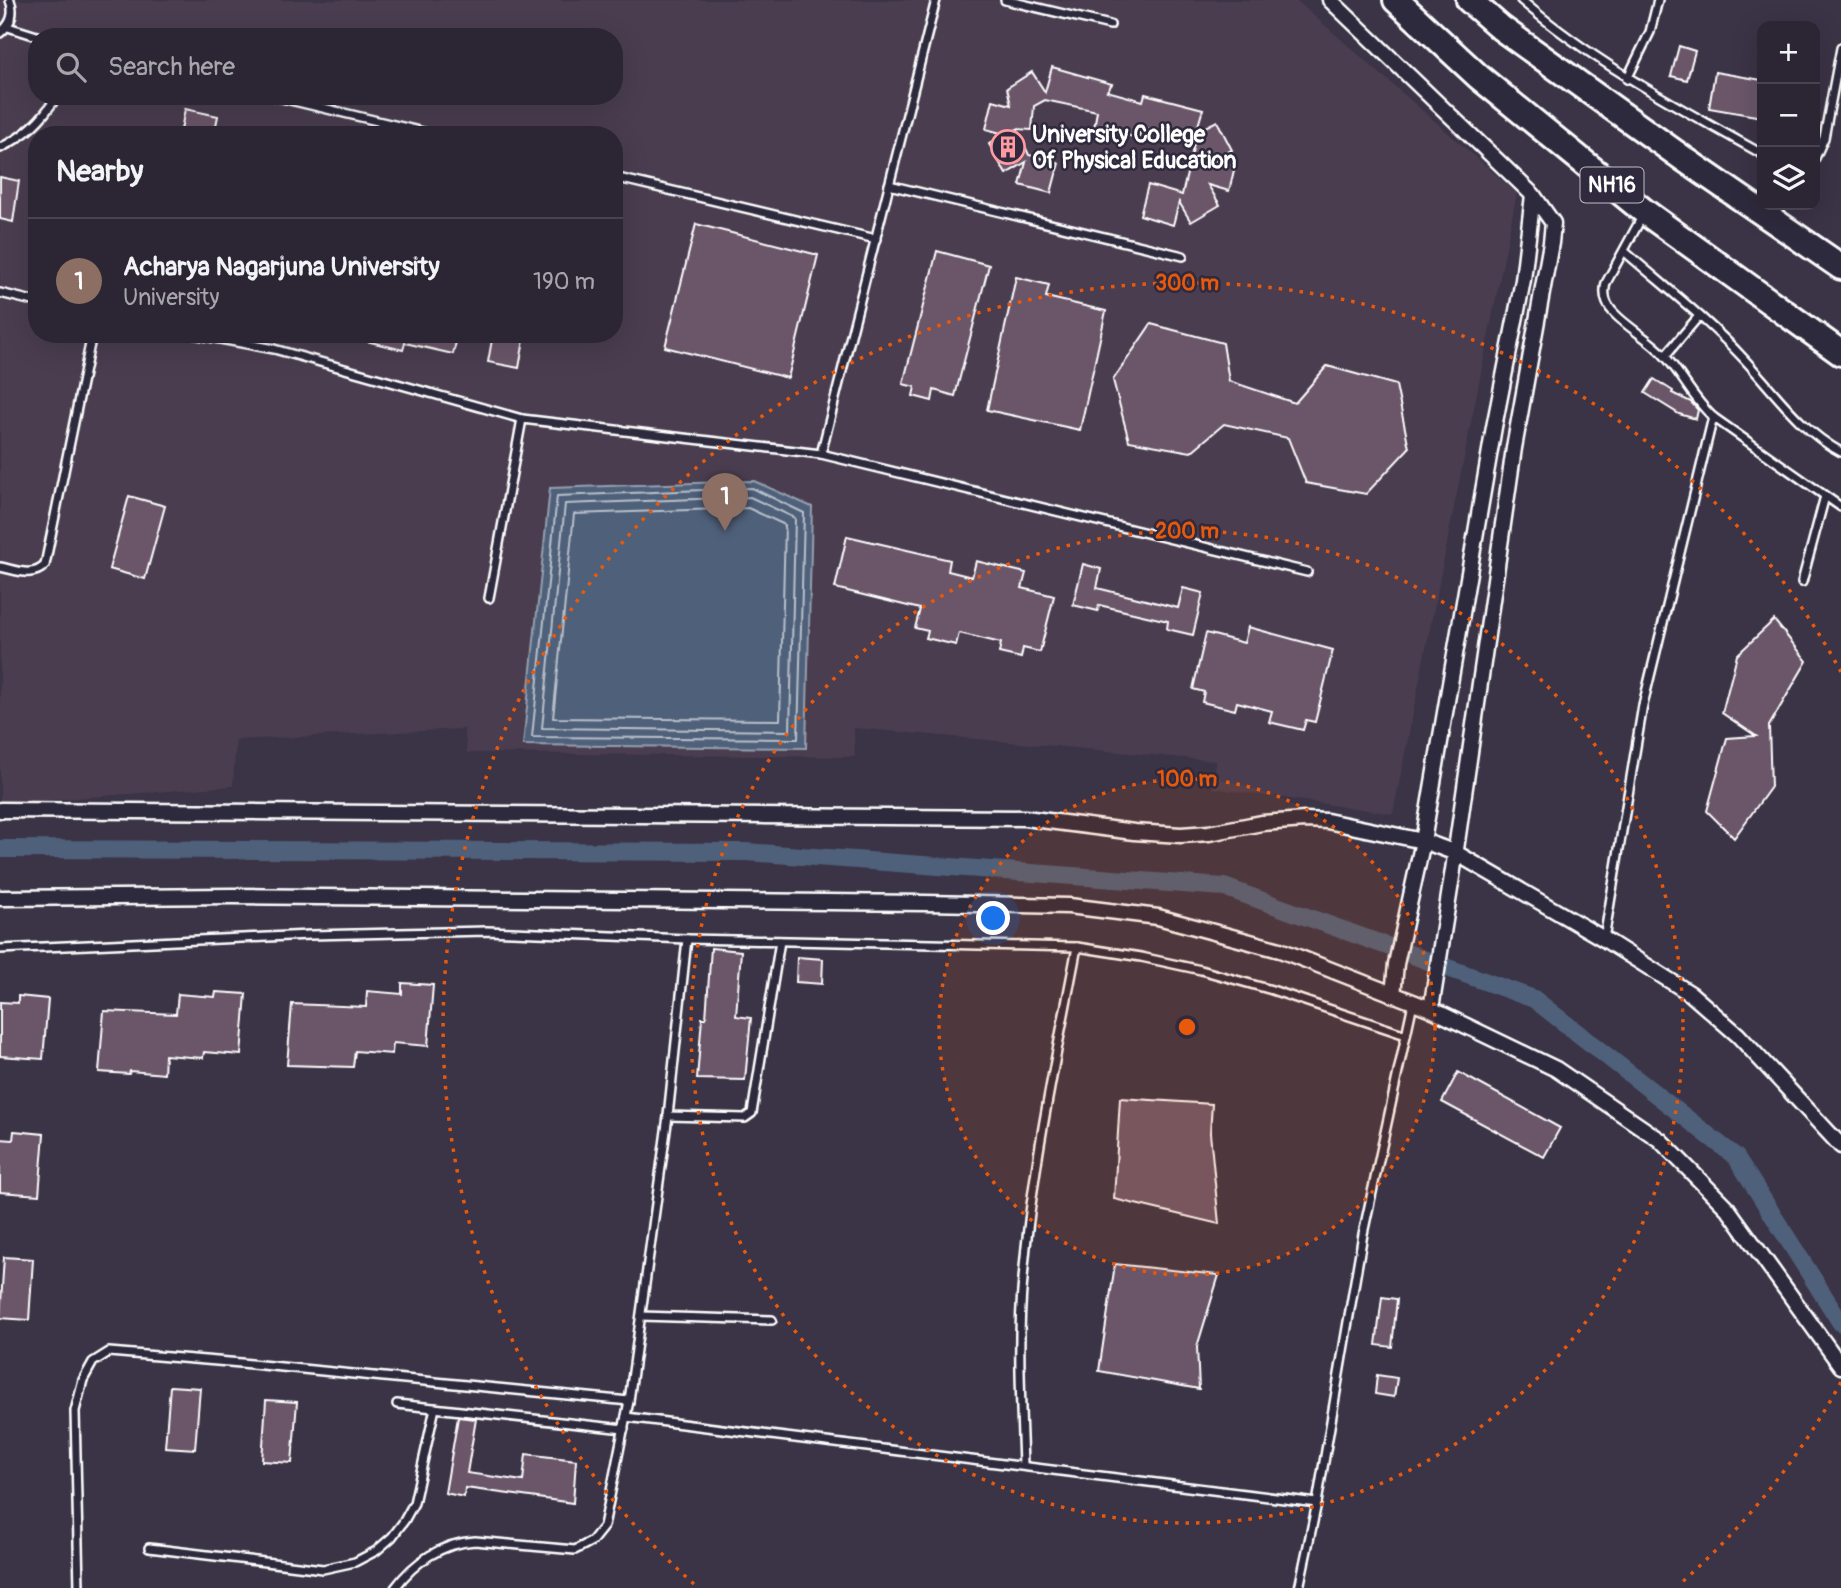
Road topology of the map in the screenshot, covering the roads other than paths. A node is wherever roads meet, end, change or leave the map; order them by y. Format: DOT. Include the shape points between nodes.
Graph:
graph roads {
  1 [pos="10,0"];
  2 [pos="936,0"];
  3 [pos="1005,0"];
  4 [pos="1330,0"];
  5 [pos="1396,0"];
  6 [pos="1469,0"];
  7 [pos="1521,0"];
  8 [pos="1658,0"];
  9 [pos="1111,25"];
  10 [pos="8,27"];
  11 [pos="0,33"];
  12 [pos="28,33"];
  13 [pos="1841,48"];
  14 [pos="1628,79"];
  15 [pos="50,105"];
  16 [pos="311,105"];
  17 [pos="35,126"];
  18 [pos="398,126"];
  19 [pos="28,132"];
  20 [pos="1820,147"];
  21 [pos="0,148"];
  22 [pos="1757,151"];
  23 [pos="623,179"];
  24 [pos="889,185"];
  25 [pos="1533,195"];
  26 [pos="1645,212"];
  27 [pos="876,239"];
  28 [pos="1624,251"];
  29 [pos="1184,256"];
  30 [pos="1841,267"];
  31 [pos="0,293"];
  32 [pos="28,300"];
  33 [pos="1699,316"];
  34 [pos="90,343"];
  35 [pos="242,343"];
  36 [pos="1841,354"];
  37 [pos="1665,356"];
  38 [pos="1713,417"];
  39 [pos="522,419"];
  40 [pos="1841,452"];
  41 [pos="821,454"];
  42 [pos="1825,496"];
  43 [pos="1841,507"];
  44 [pos="0,568"];
  45 [pos="1307,572"];
  46 [pos="1802,582"];
  47 [pos="488,598"];
  48 [pos="0,810"];
  49 [pos="1423,841"];
  50 [pos="1456,853"];
  51 [pos="0,898"];
  52 [pos="687,939"];
  53 [pos="1604,939"];
  54 [pos="780,941"];
  55 [pos="1077,947"];
  56 [pos="0,949"];
  57 [pos="1393,995"];
  58 [pos="1413,1003"];
  59 [pos="1431,1009"];
  60 [pos="1406,1035"];
  61 [pos="668,1116"];
  62 [pos="1841,1146"];
  63 [pos="641,1316"];
  64 [pos="772,1320"];
  65 [pos="1841,1366"];
  66 [pos="629,1401"];
  67 [pos="397,1404"];
  68 [pos="435,1408"];
  69 [pos="626,1417"];
  70 [pos="624,1429"];
  71 [pos="1023,1465"];
  72 [pos="1317,1503"];
  73 [pos="149,1548"];
  74 [pos="79,1588"];
  75 [pos="395,1588"];
  76 [pos="1299,1588"];
  1 -- 10 [label="lane" via="13,12"];
  2 -- 24 [label="lane"];
  3 -- 9 [label="lane"];
  4 -- 25 [label="street"];
  5 -- 26 [label="highway, NH16" via="1479,77"];
  6 -- 30 [label="highway, NH16" via="1534,52"];
  7 -- 14 [label="lane" via="1557,31"];
  8 -- 14 [label="lane" via="1650,32"];
  10 -- 11 [label="lane"];
  10 -- 12 [label="lane"];
  13 -- 20 [label="lane"];
  14 -- 22 [label="lane"];
  15 -- 17 [label="lane"];
  16 -- 18 [label="lane"];
  19 -- 21 [label="lane"];
  23 -- 27 [label="lane"];
  24 -- 27 [label="lane"];
  24 -- 29 [label="lane"];
  25 -- 49 [label="street" via="1523,279"];
  25 -- 50 [label="street" via="1553,223 1551,243 1512,461"];
  26 -- 28 [label="lane"];
  26 -- 36 [label="highway, NH16"];
  27 -- 41 [label="lane"];
  28 -- 33 [label="lane"];
  28 -- 37 [label="lane" via="1606,283 1606,303"];
  31 -- 32 [label="lane"];
  33 -- 37 [label="lane"];
  33 -- 40 [label="lane" via="1783,404"];
  34 -- 44 [label="lane" via="45,565 30,573"];
  35 -- 39 [label="lane"];
  37 -- 38 [label="lane" via="1699,405"];
  38 -- 42 [label="lane"];
  38 -- 53 [label="lane" via="1643,705"];
  39 -- 41 [label="lane"];
  39 -- 47 [label="lane"];
  41 -- 45 [label="lane"];
  42 -- 43 [label="lane"];
  42 -- 46 [label="lane"];
  48 -- 49 [label="street" via="1024,818 1181,835 1305,820"];
  49 -- 50 [label="street"];
  49 -- 57 [label="street"];
  50 -- 53 [label="street"];
  50 -- 59 [label="street"];
  51 -- 57 [label="street" via="232,896 1069,906 1158,917 1280,950"];
  52 -- 54 [label="lane"];
  52 -- 56 [label="lane" via="487,931"];
  52 -- 61 [label="lane"];
  53 -- 62 [label="street" via="1716,1014"];
  54 -- 55 [label="lane"];
  54 -- 61 [label="lane" via="752,1113 746,1118"];
  55 -- 60 [label="lane" via="1201,970"];
  55 -- 71 [label="lane" via="1040,1139 1023,1280 1019,1353"];
  57 -- 58 [label="street"];
  58 -- 59 [label="street"];
  58 -- 60 [label="lane"];
  59 -- 65 [label="street" via="1556,1069 1660,1140 1728,1209"];
  60 -- 72 [label="lane" via="1363,1234"];
  61 -- 63 [label="lane"];
  63 -- 64 [label="lane"];
  63 -- 66 [label="lane"];
  66 -- 69 [label="lane"];
  66 -- 74 [label="lane" via="108,1352 93,1362 75,1411"];
  67 -- 68 [label="lane"];
  68 -- 70 [label="lane"];
  68 -- 73 [label="lane" via="414,1503 392,1537 376,1551 323,1569"];
  69 -- 70 [label="lane"];
  69 -- 71 [label="lane"];
  70 -- 75 [label="lane" via="604,1526 592,1541 575,1550 458,1543 416,1565"];
  71 -- 72 [label="lane"];
  72 -- 76 [label="lane"];
}
